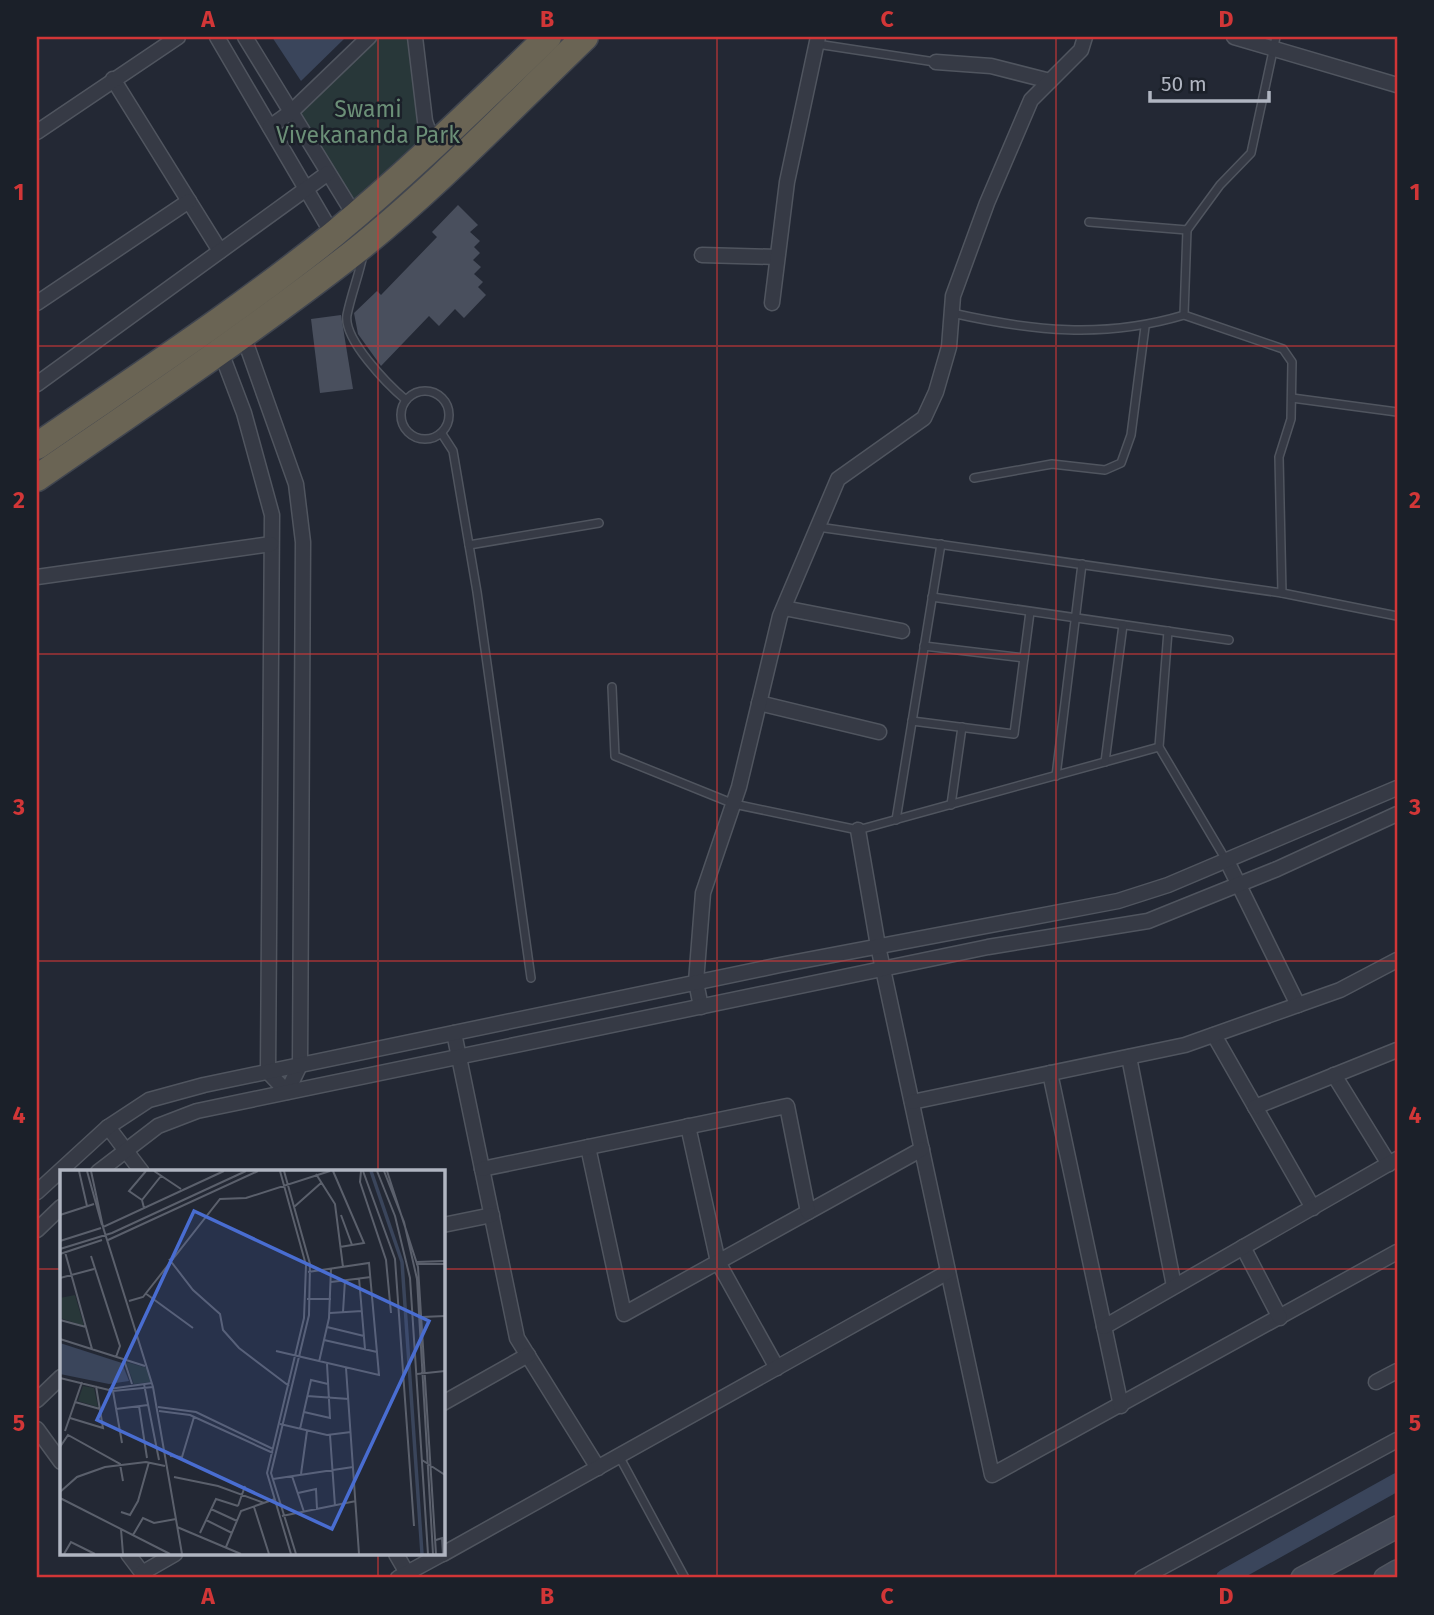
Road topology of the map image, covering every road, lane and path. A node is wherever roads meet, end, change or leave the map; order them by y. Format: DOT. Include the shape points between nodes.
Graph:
graph roads {
  1 [pos="178,37"];
  2 [pos="216,37"];
  3 [pos="245,37"];
  4 [pos="369,37"];
  5 [pos="415,37"];
  6 [pos="548,37"];
  7 [pos="585,37"];
  8 [pos="1085,37"];
  9 [pos="1234,37"];
  10 [pos="817,41"];
  11 [pos="1276,44"];
  12 [pos="936,62"];
  13 [pos="113,79"];
  14 [pos="1050,81"];
  15 [pos="1397,85"];
  16 [pos="290,112"];
  17 [pos="270,127"];
  18 [pos="37,132"];
  19 [pos="434,147"];
  20 [pos="328,173"];
  21 [pos="306,189"];
  22 [pos="189,201"];
  23 [pos="355,216"];
  24 [pos="1089,222"];
  25 [pos="1187,230"];
  26 [pos="333,234"];
  27 [pos="366,241"];
  28 [pos="220,251"];
  29 [pos="702,255"];
  30 [pos="777,257"];
  31 [pos="37,303"];
  32 [pos="772,303"];
  33 [pos="951,313"];
  34 [pos="1184,315"];
  35 [pos="239,323"];
  36 [pos="1145,327"];
  37 [pos="215,339"];
  38 [pos="37,384"];
  39 [pos="1292,398"];
  40 [pos="406,400"];
  41 [pos="1397,412"];
  42 [pos="442,434"];
  43 [pos="37,446"];
  44 [pos="37,478"];
  45 [pos="974,478"];
  46 [pos="599,523"];
  47 [pos="818,527"];
  48 [pos="271,544"];
  49 [pos="941,544"];
  50 [pos="469,545"];
  51 [pos="1082,564"];
  52 [pos="37,577"];
  53 [pos="1282,593"];
  54 [pos="932,597"];
  55 [pos="783,608"];
  56 [pos="1030,611"];
  57 [pos="1397,615"];
  58 [pos="1076,618"];
  59 [pos="1123,625"];
  60 [pos="902,631"];
  61 [pos="1168,632"];
  62 [pos="1229,640"];
  63 [pos="924,646"];
  64 [pos="1024,658"];
  65 [pos="612,687"];
  66 [pos="759,703"];
  67 [pos="912,721"];
  68 [pos="962,727"];
  69 [pos="878,732"];
  70 [pos="1159,747"];
  71 [pos="1105,762"];
  72 [pos="1056,776"];
  73 [pos="1397,788"];
  74 [pos="1380,796"];
  75 [pos="734,804"];
  76 [pos="951,805"];
  77 [pos="1396,817"];
  78 [pos="896,820"];
  79 [pos="858,830"];
  80 [pos="1227,860"];
  81 [pos="1239,885"];
  82 [pos="878,946"];
  83 [pos="1395,965"];
  84 [pos="883,969"];
  85 [pos="531,978"];
  86 [pos="696,982"];
  87 [pos="1298,1005"];
  88 [pos="701,1007"];
  89 [pos="454,1033"];
  90 [pos="1214,1035"];
  91 [pos="1397,1050"];
  92 [pos="459,1057"];
  93 [pos="1129,1057"];
  94 [pos="300,1065"];
  95 [pos="268,1072"];
  96 [pos="1050,1073"];
  97 [pos="1334,1075"];
  98 [pos="287,1092"];
  99 [pos="912,1102"];
  100 [pos="1255,1107"];
  101 [pos="688,1126"];
  102 [pos="108,1127"];
  103 [pos="588,1147"];
  104 [pos="922,1149"];
  105 [pos="125,1150"];
  106 [pos="1393,1162"];
  107 [pos="482,1169"];
  108 [pos="61,1170"];
  109 [pos="100,1170"];
  110 [pos="140,1170"];
  111 [pos="60,1171"];
  112 [pos="37,1192"];
  113 [pos="60,1208"];
  114 [pos="1313,1208"];
  115 [pos="808,1212"];
  116 [pos="492,1214"];
  117 [pos="444,1225"];
  118 [pos="37,1229"];
  119 [pos="1243,1247"];
  120 [pos="1397,1252"];
  121 [pos="718,1262"];
  122 [pos="948,1272"];
  123 [pos="1174,1286"];
  124 [pos="1280,1318"];
  125 [pos="1104,1327"];
  126 [pos="528,1355"];
  127 [pos="777,1368"];
  128 [pos="1397,1371"];
  129 [pos="60,1378"];
  130 [pos="1376,1382"];
  131 [pos="37,1400"];
  132 [pos="444,1402"];
  133 [pos="1121,1406"];
  134 [pos="37,1429"];
  135 [pos="1397,1440"];
  136 [pos="619,1456"];
  137 [pos="60,1461"];
  138 [pos="598,1468"];
  139 [pos="1397,1527"];
  140 [pos="444,1553"];
  141 [pos="129,1556"];
  142 [pos="173,1556"];
  143 [pos="397,1556"];
  144 [pos="439,1556"];
  145 [pos="1397,1571"];
  146 [pos="144,1576"];
  147 [pos="402,1576"];
  148 [pos="685,1578"];
  149 [pos="1142,1578"];
  150 [pos="1302,1578"];
  151 [pos="1385,1578"];
  1 -- 13 [label="street"];
  2 -- 17 [label="street"];
  3 -- 16 [label="street"];
  4 -- 16 [label="street"];
  5 -- 19 [label="street" via="425,121"];
  6 -- 19 [label="highway"];
  7 -- 27 [label="highway"];
  8 -- 14 [label="street" via="1081,50"];
  9 -- 11 [label="street"];
  10 -- 12 [label="lane"];
  10 -- 30 [label="street" via="787,182"];
  11 -- 15 [label="street"];
  11 -- 25 [label="lane" via="1251,153"];
  12 -- 14 [label="street" via="991,66"];
  13 -- 18 [label="street"];
  13 -- 22 [label="street"];
  14 -- 33 [label="street" via="1031,100 987,203"];
  16 -- 17 [label="street"];
  16 -- 20 [label="street"];
  17 -- 21 [label="street"];
  19 -- 23 [label="highway"];
  20 -- 21 [label="street"];
  20 -- 23 [label="street"];
  21 -- 26 [label="street"];
  21 -- 28 [label="street"];
  22 -- 28 [label="street"];
  22 -- 31 [label="street"];
  23 -- 26 [label="highway"];
  24 -- 25 [label="lane"];
  25 -- 34 [label="lane"];
  26 -- 35 [label="highway"];
  27 -- 35 [label="highway"];
  27 -- 40 [label="lane" via="347,317 349,329 384,381"];
  28 -- 38 [label="street"];
  29 -- 30 [label="street"];
  30 -- 32 [label="street"];
  33 -- 36 [label="lane" via="1017,328"];
  33 -- 47 [label="street" via="949,347 924,418 838,479"];
  34 -- 36 [label="lane"];
  34 -- 39 [label="lane" via="1283,349 1292,362"];
  35 -- 37 [label="highway"];
  35 -- 94 [label="street" via="296,484 303,542"];
  36 -- 45 [label="lane" via="1131,435 1121,463 1105,470 1052,464"];
  37 -- 43 [label="highway"];
  37 -- 44 [label="highway"];
  37 -- 48 [label="street" via="244,413 272,515"];
  39 -- 41 [label="lane"];
  39 -- 53 [label="lane" via="1291,419 1279,457"];
  40 -- 42 [label="lane" via="401,419 413,436 423,439"];
  40 -- 42 [label="lane" via="424,390 442,397 450,415"];
  42 -- 50 [label="lane" via="453,451"];
  46 -- 50 [label="lane"];
  47 -- 49 [label="lane"];
  47 -- 55 [label="street"];
  48 -- 52 [label="street"];
  48 -- 95 [label="street"];
  49 -- 51 [label="lane"];
  49 -- 54 [label="lane"];
  50 -- 85 [label="lane"];
  51 -- 53 [label="lane"];
  51 -- 58 [label="lane"];
  53 -- 57 [label="lane"];
  54 -- 56 [label="lane"];
  54 -- 63 [label="lane"];
  55 -- 60 [label="street"];
  55 -- 66 [label="street"];
  56 -- 58 [label="lane"];
  56 -- 64 [label="lane"];
  58 -- 59 [label="lane"];
  58 -- 72 [label="lane"];
  59 -- 61 [label="lane"];
  59 -- 71 [label="lane"];
  61 -- 62 [label="lane"];
  61 -- 70 [label="lane"];
  63 -- 64 [label="lane"];
  63 -- 67 [label="lane"];
  64 -- 68 [label="lane" via="1014,734"];
  65 -- 75 [label="lane" via="615,755"];
  66 -- 69 [label="street"];
  66 -- 75 [label="street"];
  67 -- 68 [label="lane"];
  67 -- 78 [label="lane"];
  68 -- 76 [label="lane"];
  70 -- 71 [label="lane"];
  70 -- 80 [label="lane"];
  71 -- 72 [label="lane"];
  72 -- 76 [label="lane"];
  73 -- 74 [label="street"];
  74 -- 77 [label="street"];
  74 -- 80 [label="street"];
  75 -- 79 [label="lane"];
  75 -- 86 [label="street" via="703,893"];
  76 -- 78 [label="lane"];
  77 -- 81 [label="street"];
  78 -- 79 [label="lane"];
  79 -- 82 [label="street"];
  80 -- 81 [label="street"];
  80 -- 82 [label="street" via="1118,901"];
  81 -- 84 [label="street" via="1148,921"];
  81 -- 87 [label="street"];
  82 -- 84 [label="street"];
  82 -- 86 [label="street"];
  83 -- 87 [label="street"];
  84 -- 88 [label="street"];
  84 -- 99 [label="street"];
  86 -- 88 [label="street"];
  86 -- 89 [label="street"];
  87 -- 90 [label="street"];
  88 -- 92 [label="street"];
  89 -- 92 [label="street"];
  89 -- 94 [label="street"];
  90 -- 93 [label="street"];
  90 -- 100 [label="street"];
  91 -- 97 [label="street"];
  92 -- 98 [label="street"];
  92 -- 107 [label="street"];
  93 -- 96 [label="street"];
  93 -- 123 [label="street"];
  94 -- 95 [label="street"];
  94 -- 98 [label="street"];
  95 -- 98 [label="street"];
  95 -- 102 [label="street" via="149,1100"];
  96 -- 99 [label="street"];
  96 -- 125 [label="street"];
  97 -- 100 [label="street"];
  97 -- 106 [label="street"];
  98 -- 105 [label="street" via="197,1111 158,1126"];
  99 -- 104 [label="street"];
  100 -- 114 [label="street"];
  101 -- 103 [label="street"];
  101 -- 115 [label="street" via="787,1106"];
  101 -- 121 [label="street"];
  102 -- 105 [label="street"];
  102 -- 108 [label="street"];
  103 -- 107 [label="street"];
  103 -- 121 [label="street" via="624,1314"];
  104 -- 115 [label="street"];
  104 -- 122 [label="street"];
  105 -- 109 [label="street"];
  105 -- 110 [label="street"];
  106 -- 114 [label="street"];
  107 -- 116 [label="street"];
  111 -- 112 [label="street"];
  113 -- 118 [label="street"];
  114 -- 119 [label="street"];
  115 -- 121 [label="street"];
  116 -- 117 [label="street"];
  116 -- 126 [label="street" via="517,1338"];
  119 -- 123 [label="street"];
  119 -- 124 [label="street"];
  120 -- 124 [label="street"];
  121 -- 127 [label="street"];
  122 -- 127 [label="street"];
  122 -- 133 [label="street" via="992,1475"];
  123 -- 125 [label="street"];
  124 -- 133 [label="street"];
  125 -- 133 [label="street"];
  126 -- 132 [label="street"];
  126 -- 138 [label="street"];
  127 -- 136 [label="street"];
  128 -- 130 [label="street"];
  129 -- 131 [label="street"];
  134 -- 137 [label="street"];
  135 -- 149 [label="street"];
  136 -- 138 [label="street"];
  136 -- 148 [label="lane"];
  138 -- 140 [label="street"];
  139 -- 150 [label="street"];
  141 -- 146 [label="street"];
  142 -- 146 [label="street"];
  143 -- 147 [label="street"];
  144 -- 147 [label="street"];
  145 -- 151 [label="street"];
}
